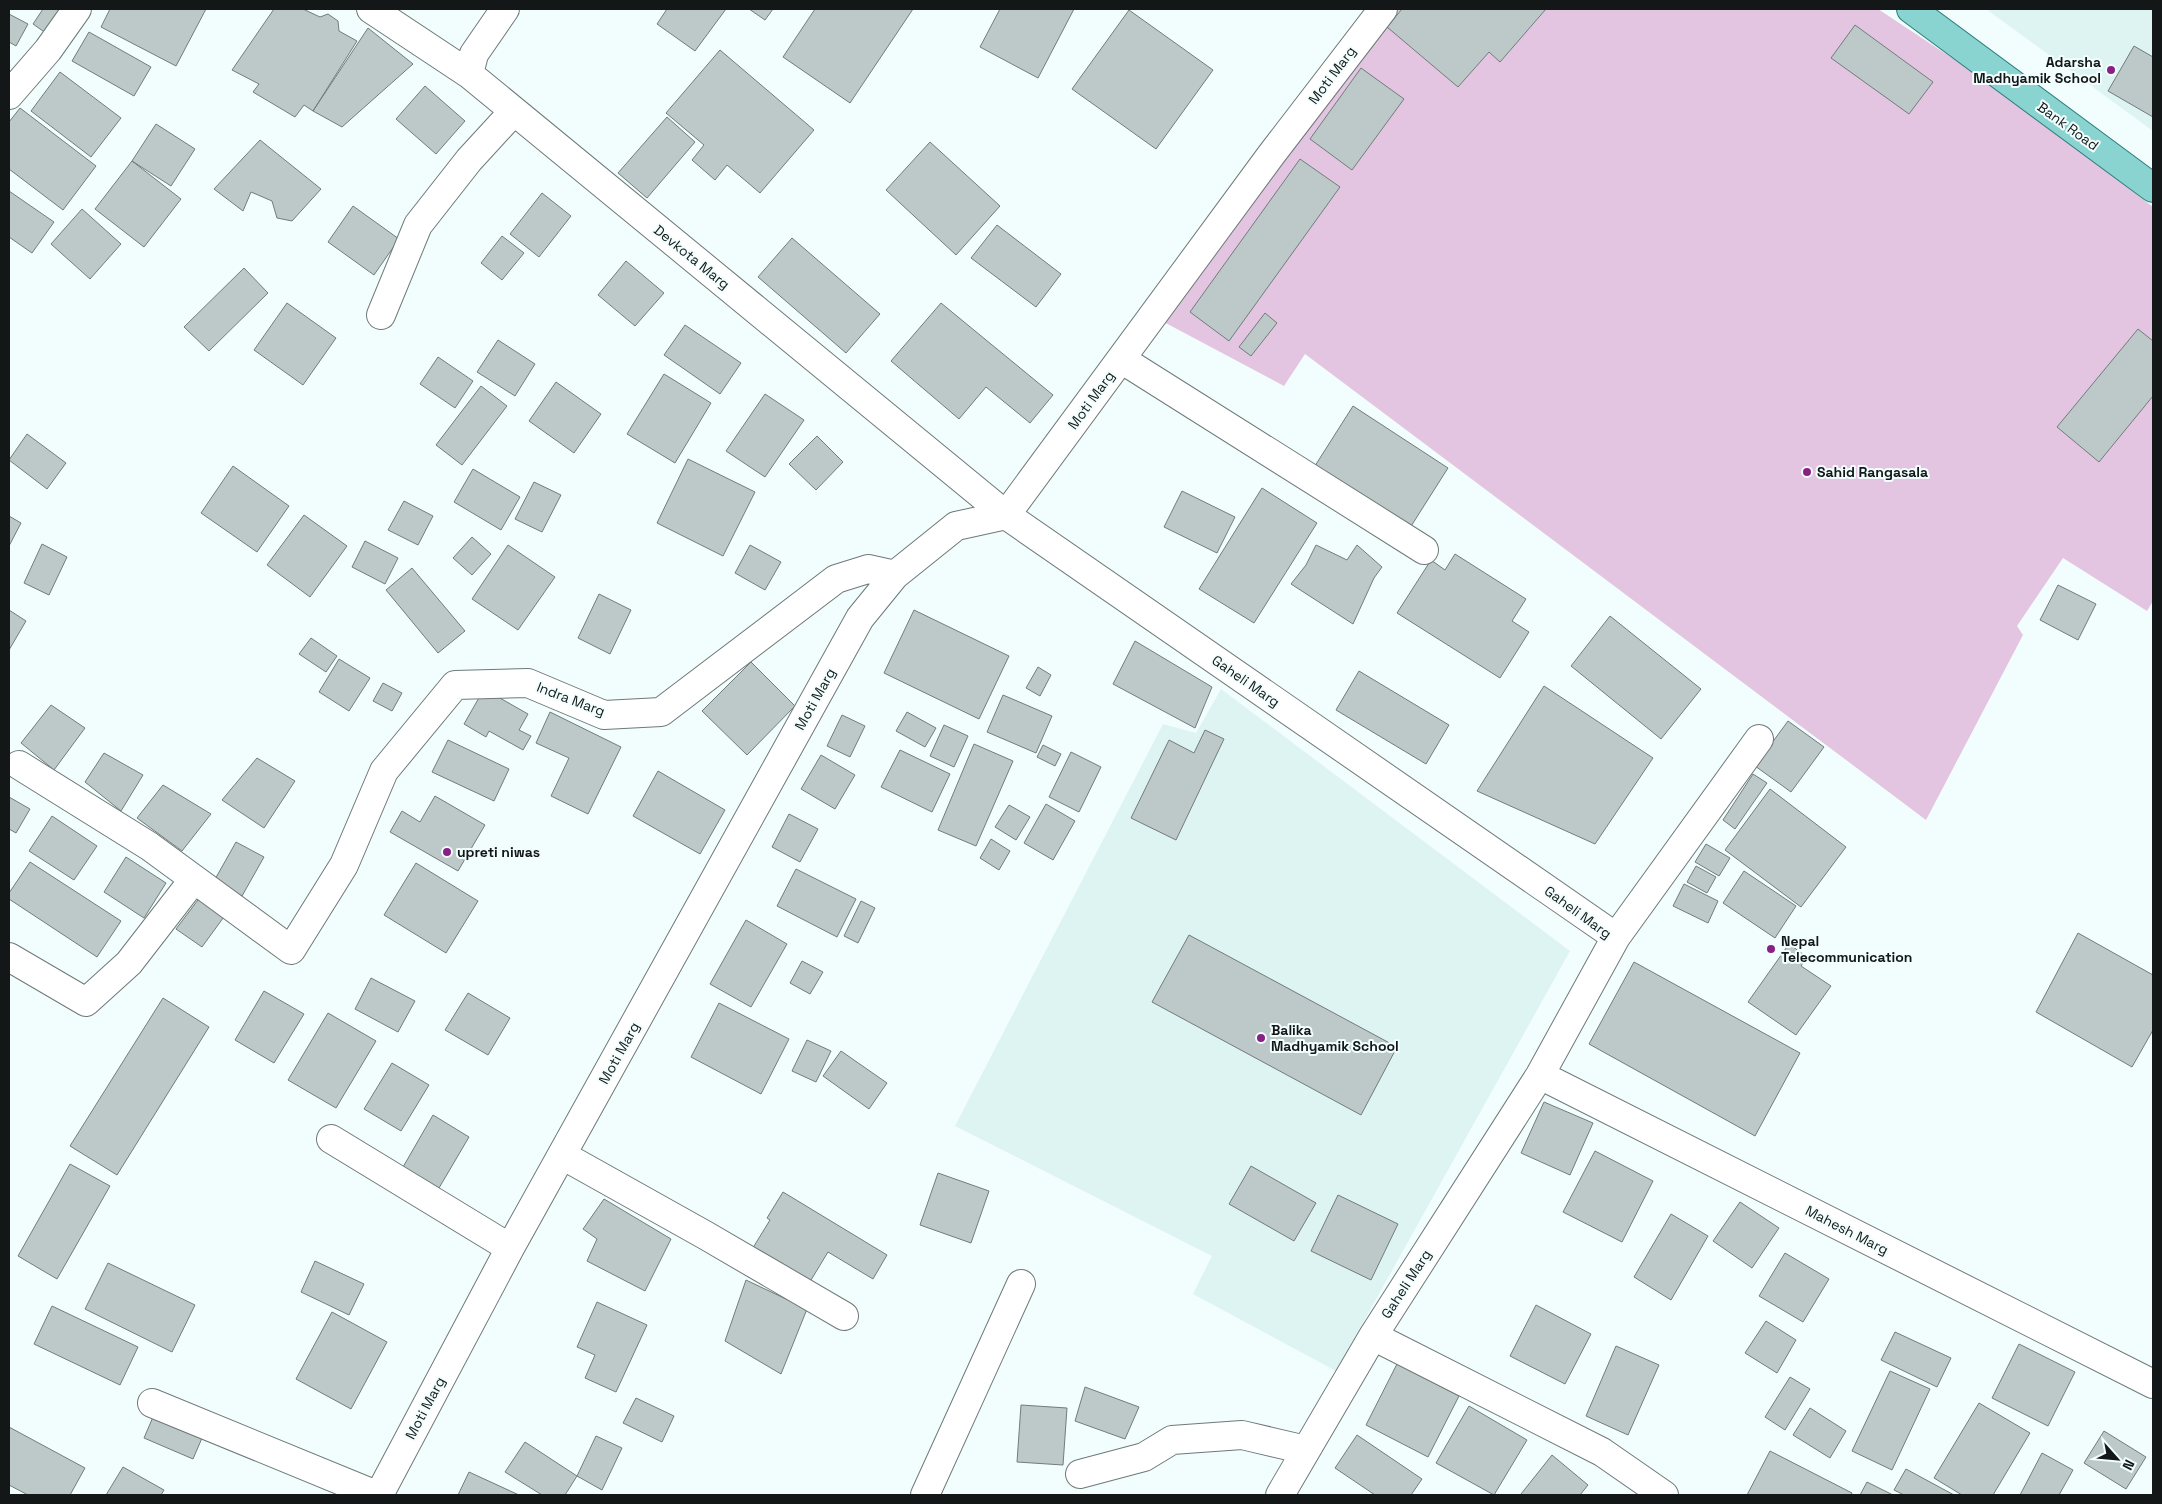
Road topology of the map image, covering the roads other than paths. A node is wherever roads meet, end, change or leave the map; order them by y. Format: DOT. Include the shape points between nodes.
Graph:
graph roads {
  1 [pos="77,9"];
  2 [pos="371,9"];
  3 [pos="505,9"];
  4 [pos="1383,9"];
  5 [pos="1911,9"];
  6 [pos="469,74"];
  7 [pos="9,95"];
  8 [pos="514,111"];
  9 [pos="2153,188"];
  10 [pos="381,315"];
  11 [pos="1121,359"];
  12 [pos="1006,515"];
  13 [pos="1424,550"];
  14 [pos="895,575"];
  15 [pos="1759,739"];
  16 [pos="19,765"];
  17 [pos="194,879"];
  18 [pos="1616,937"];
  19 [pos="9,957"];
  20 [pos="1540,1075"];
  21 [pos="330,1139"];
  22 [pos="562,1155"];
  23 [pos="510,1248"];
  24 [pos="1021,1284"];
  25 [pos="844,1316"];
  26 [pos="1373,1336"];
  27 [pos="2153,1384"];
  28 [pos="152,1403"];
  29 [pos="1306,1450"];
  30 [pos="1080,1474"];
  31 [pos="377,1495"];
  32 [pos="925,1495"];
  33 [pos="1280,1495"];
  34 [pos="1664,1495"];
  1 -- 7 [label="street" via="48,50"];
  2 -- 6 [label="street, Devkota Marg"];
  3 -- 6 [label="street" via="474,54"];
  4 -- 11 [label="street, Moti Marg"];
  5 -- 9 [label="main road, Bank Road"];
  6 -- 8 [label="street, Devkota Marg"];
  8 -- 10 [label="street" via="469,160 418,225"];
  8 -- 12 [label="street, Devkota Marg"];
  11 -- 12 [label="street, Moti Marg"];
  11 -- 13 [label="street"];
  12 -- 14 [label="street, Moti Marg" via="956,526"];
  12 -- 18 [label="street, Gaheli Marg"];
  14 -- 17 [label="street, Indra Marg" via="868,569 836,579 661,712 604,715 528,683 455,685 384,771 344,865 291,950"];
  14 -- 22 [label="street, Moti Marg" via="860,618"];
  15 -- 18 [label="street"];
  16 -- 17 [label="street" via="149,846"];
  17 -- 19 [label="street" via="129,963 86,1002"];
  18 -- 20 [label="street, Gaheli Marg"];
  20 -- 26 [label="street, Gaheli Marg"];
  20 -- 27 [label="street, Mahesh Marg"];
  21 -- 23 [label="street"];
  22 -- 23 [label="street, Moti Marg"];
  22 -- 25 [label="street"];
  23 -- 31 [label="street, Moti Marg"];
  24 -- 32 [label="street"];
  26 -- 29 [label="street, Gaheli Marg"];
  26 -- 34 [label="street" via="1602,1452"];
  28 -- 31 [label="street"];
  29 -- 30 [label="street" via="1242,1435 1172,1440 1144,1457"];
  29 -- 33 [label="street, Gaheli Marg"];
}
